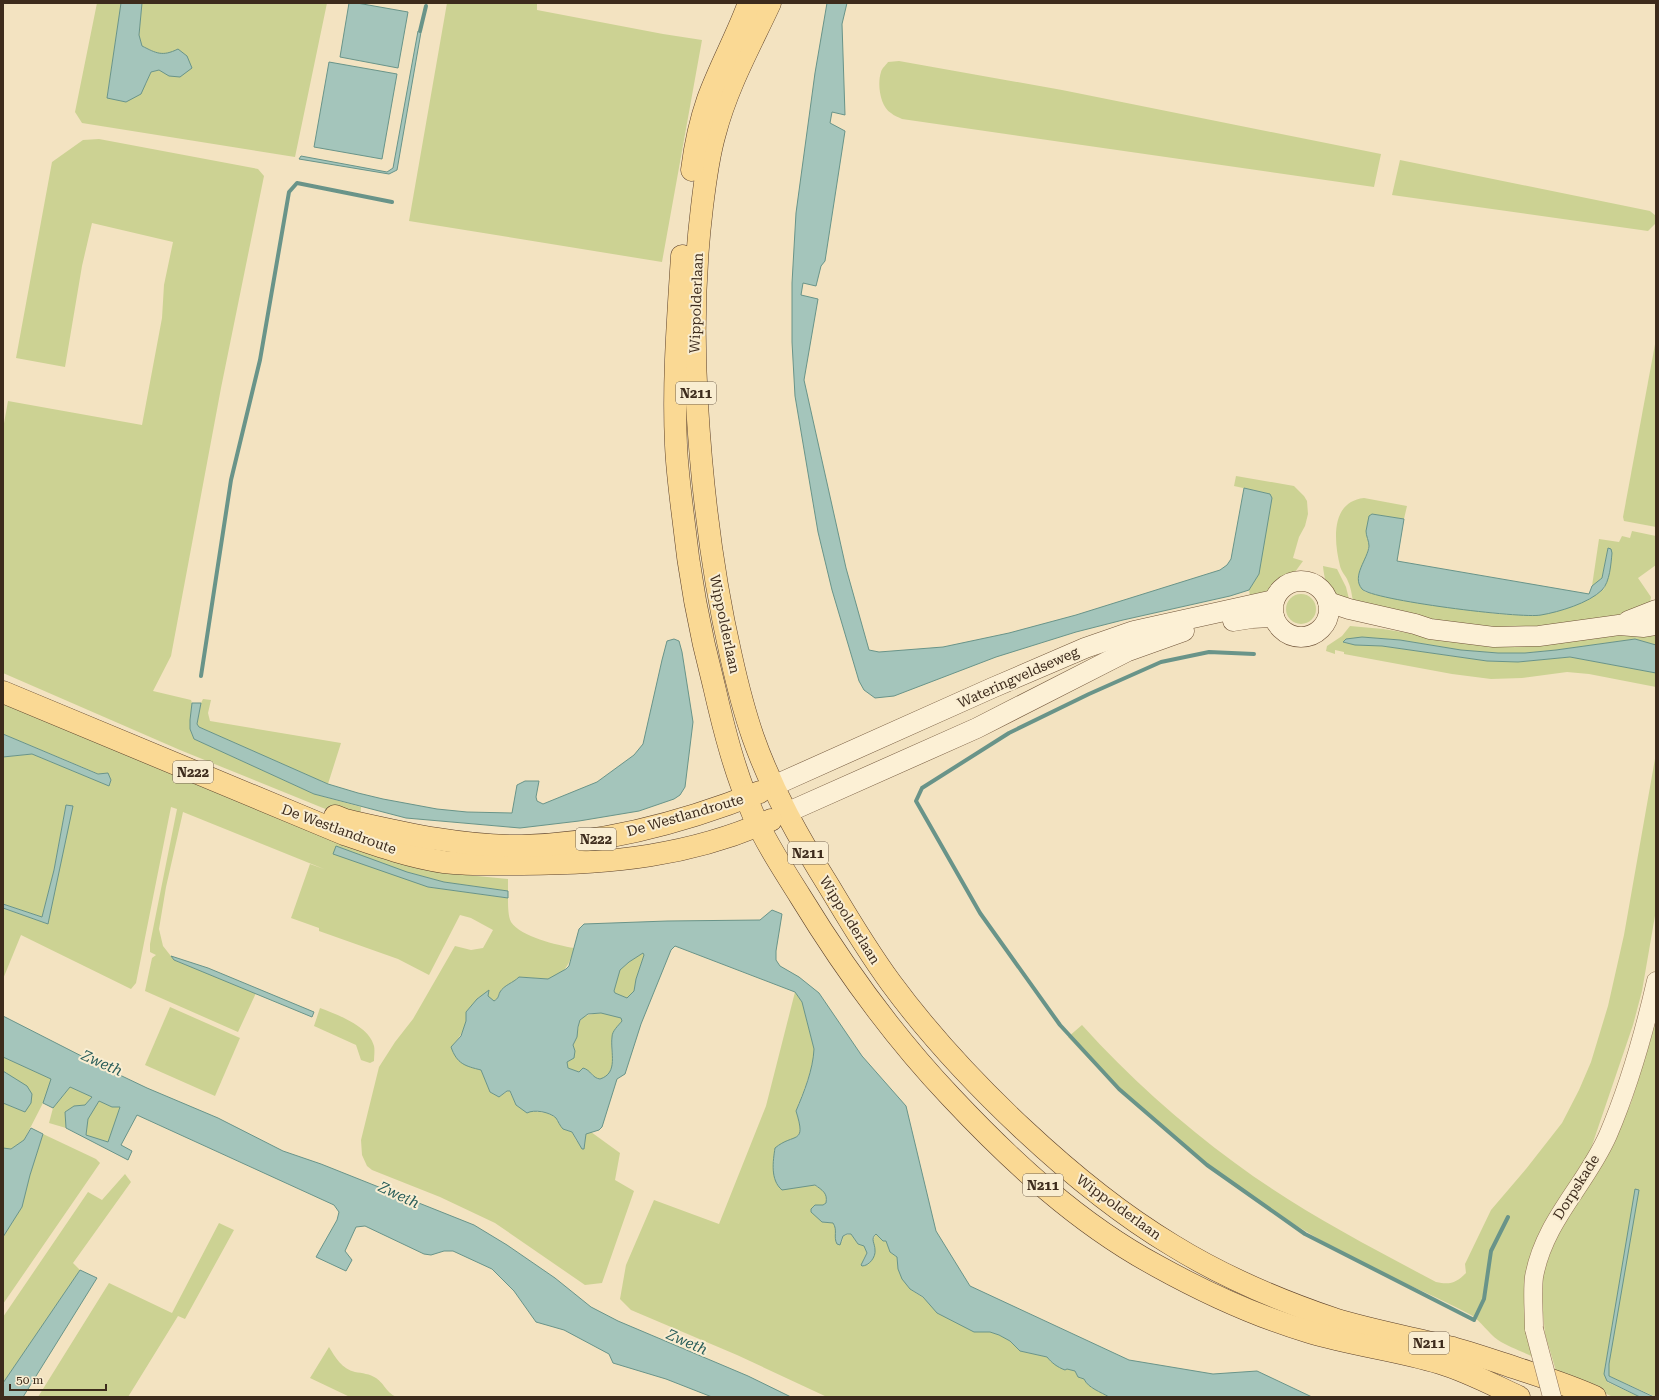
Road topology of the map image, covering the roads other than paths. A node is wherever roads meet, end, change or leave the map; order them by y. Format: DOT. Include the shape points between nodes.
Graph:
graph roads {
  1 [pos="749,3"];
  2 [pos="770,3"];
  3 [pos="1274,608"];
  4 [pos="1656,610"];
  5 [pos="1327,612"];
  6 [pos="1619,625"];
  7 [pos="1656,625"];
  8 [pos="3,679"];
  9 [pos="3,692"];
  10 [pos="773,786"];
  11 [pos="746,797"];
  12 [pos="786,813"];
  13 [pos="759,825"];
  14 [pos="1656,981"];
  15 [pos="1519,1397"];
  16 [pos="1552,1397"];
  17 [pos="1595,1397"];
  1 -- 11 [label="main road, Wippolderlaan / N211" via="709,98 692,162 682,251 675,392 679,481 695,606 732,758"];
  2 -- 10 [label="main road, Wippolderlaan / N211" via="732,83 710,149 699,230 695,366 703,490 711,558 737,679 752,733"];
  3 -- 5 [label="main road" via="1282,630 1297,637 1312,635 1320,629"];
  3 -- 5 [label="main road" via="1278,592 1293,582 1302,581 1316,585 1325,596"];
  3 -- 10 [label="main road, Wateringveldseweg" via="1161,625 1084,648"];
  3 -- 12 [label="main road, Wateringveldseweg" via="1252,618 1181,631 1128,651 977,728"];
  4 -- 6 [label="main road"];
  5 -- 6 [label="main road" via="1349,609 1430,629 1494,638 1539,636"];
  6 -- 7 [label="main road"];
  8 -- 11 [label="main road, De Westlandroute / N222" via="345,820 409,835 494,845 557,844 592,840 660,825"];
  9 -- 13 [label="main road, De Westlandroute / N222" via="344,834 384,848 443,862 501,864 625,860 725,838"];
  10 -- 11 [label="main road, De Westlandroute / N222"];
  10 -- 12 [label="main road, Wippolderlaan / N211"];
  11 -- 13 [label="main road, Wippolderlaan / N211"];
  12 -- 13 [label="main road, De Westlandroute"];
  12 -- 17 [label="main road, Wippolderlaan / N211" via="868,950 916,1016 991,1099 1061,1165 1117,1209 1176,1248 1282,1300 1335,1319 1472,1354 1576,1388"];
  13 -- 15 [label="main road, Wippolderlaan / N211" via="830,945 901,1041 992,1139 1074,1212 1124,1247 1160,1268 1273,1320 1340,1341 1439,1363"];
  14 -- 16 [label="street, Dorpskade, bridge" via="1637,1053 1608,1136 1547,1235 1534,1277 1534,1328"];
}
